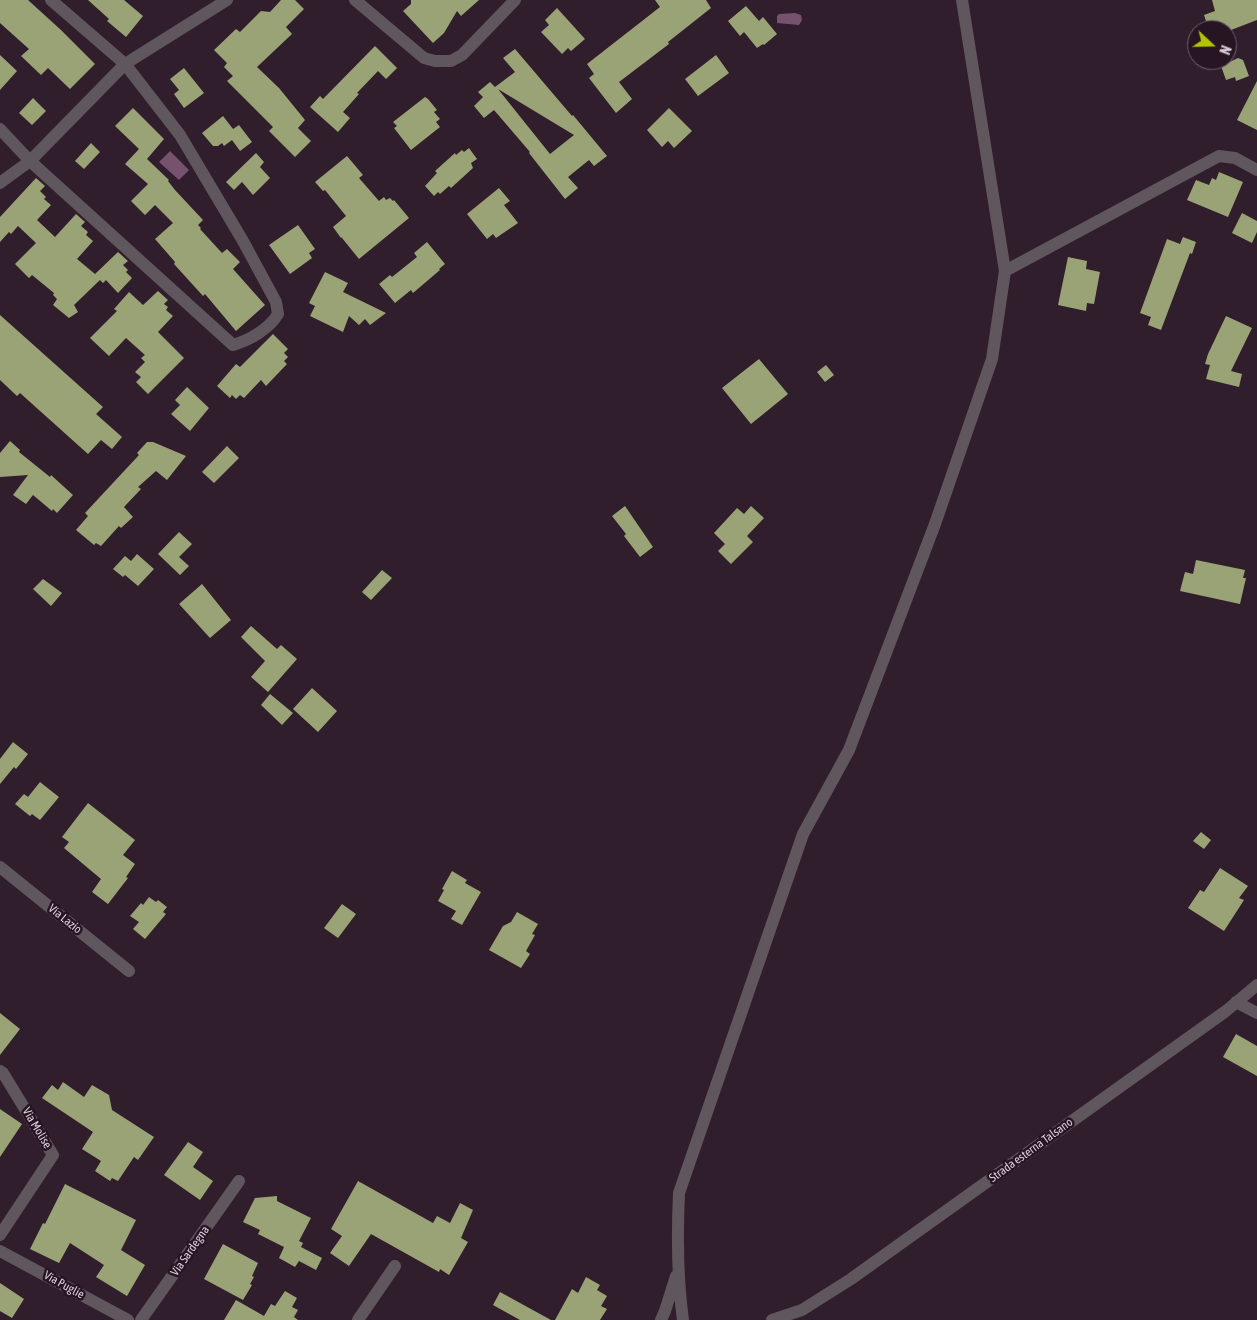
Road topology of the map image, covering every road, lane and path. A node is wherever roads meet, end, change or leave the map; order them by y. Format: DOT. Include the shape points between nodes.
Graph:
graph roads {
  1 [pos="51,0"];
  2 [pos="227,0"];
  3 [pos="355,0"];
  4 [pos="515,0"];
  5 [pos="962,0"];
  6 [pos="125,64"];
  7 [pos="0,129"];
  8 [pos="30,161"];
  9 [pos="1257,170"];
  10 [pos="0,184"];
  11 [pos="1005,271"];
  12 [pos="0,867"];
  13 [pos="129,971"];
  14 [pos="1257,985"];
  15 [pos="1236,1002"];
  16 [pos="1257,1013"];
  17 [pos="0,1071"];
  18 [pos="239,1181"];
  19 [pos="0,1235"];
  20 [pos="0,1251"];
  21 [pos="394,1266"];
  22 [pos="678,1271"];
  23 [pos="802,1310"];
  24 [pos="128,1320"];
  25 [pos="141,1320"];
  26 [pos="358,1320"];
  27 [pos="661,1320"];
  28 [pos="683,1320"];
  29 [pos="772,1320"];
  30 [pos="793,1320"];
  1 -- 6 [label="street"];
  2 -- 6 [label="street"];
  3 -- 4 [label="street" via="424,58 435,61 462,55"];
  5 -- 11 [label="street"];
  6 -- 8 [label="street"];
  6 -- 8 [label="street" via="180,135 243,241 276,302 278,314 273,323 246,341 233,345"];
  7 -- 8 [label="street"];
  8 -- 10 [label="street"];
  9 -- 11 [label="street" via="1235,158 1219,156"];
  11 -- 22 [label="street" via="992,359 936,524 849,750 803,834 679,1193"];
  12 -- 13 [label="street, Via Lazio"];
  14 -- 15 [label="street, Strada esterna Talsano"];
  15 -- 16 [label="street"];
  15 -- 23 [label="street, Strada esterna Talsano" via="851,1279"];
  17 -- 19 [label="street, Via Molise" via="53,1155"];
  18 -- 25 [label="street, Via Sardegna"];
  20 -- 24 [label="street, Via Puglie"];
  21 -- 26 [label="street"];
  22 -- 27 [label="street"];
  22 -- 28 [label="street"];
  23 -- 29 [label="street, Strada esterna Talsano"];
  23 -- 30 [label="street, Strada esterna Talsano"];
}
